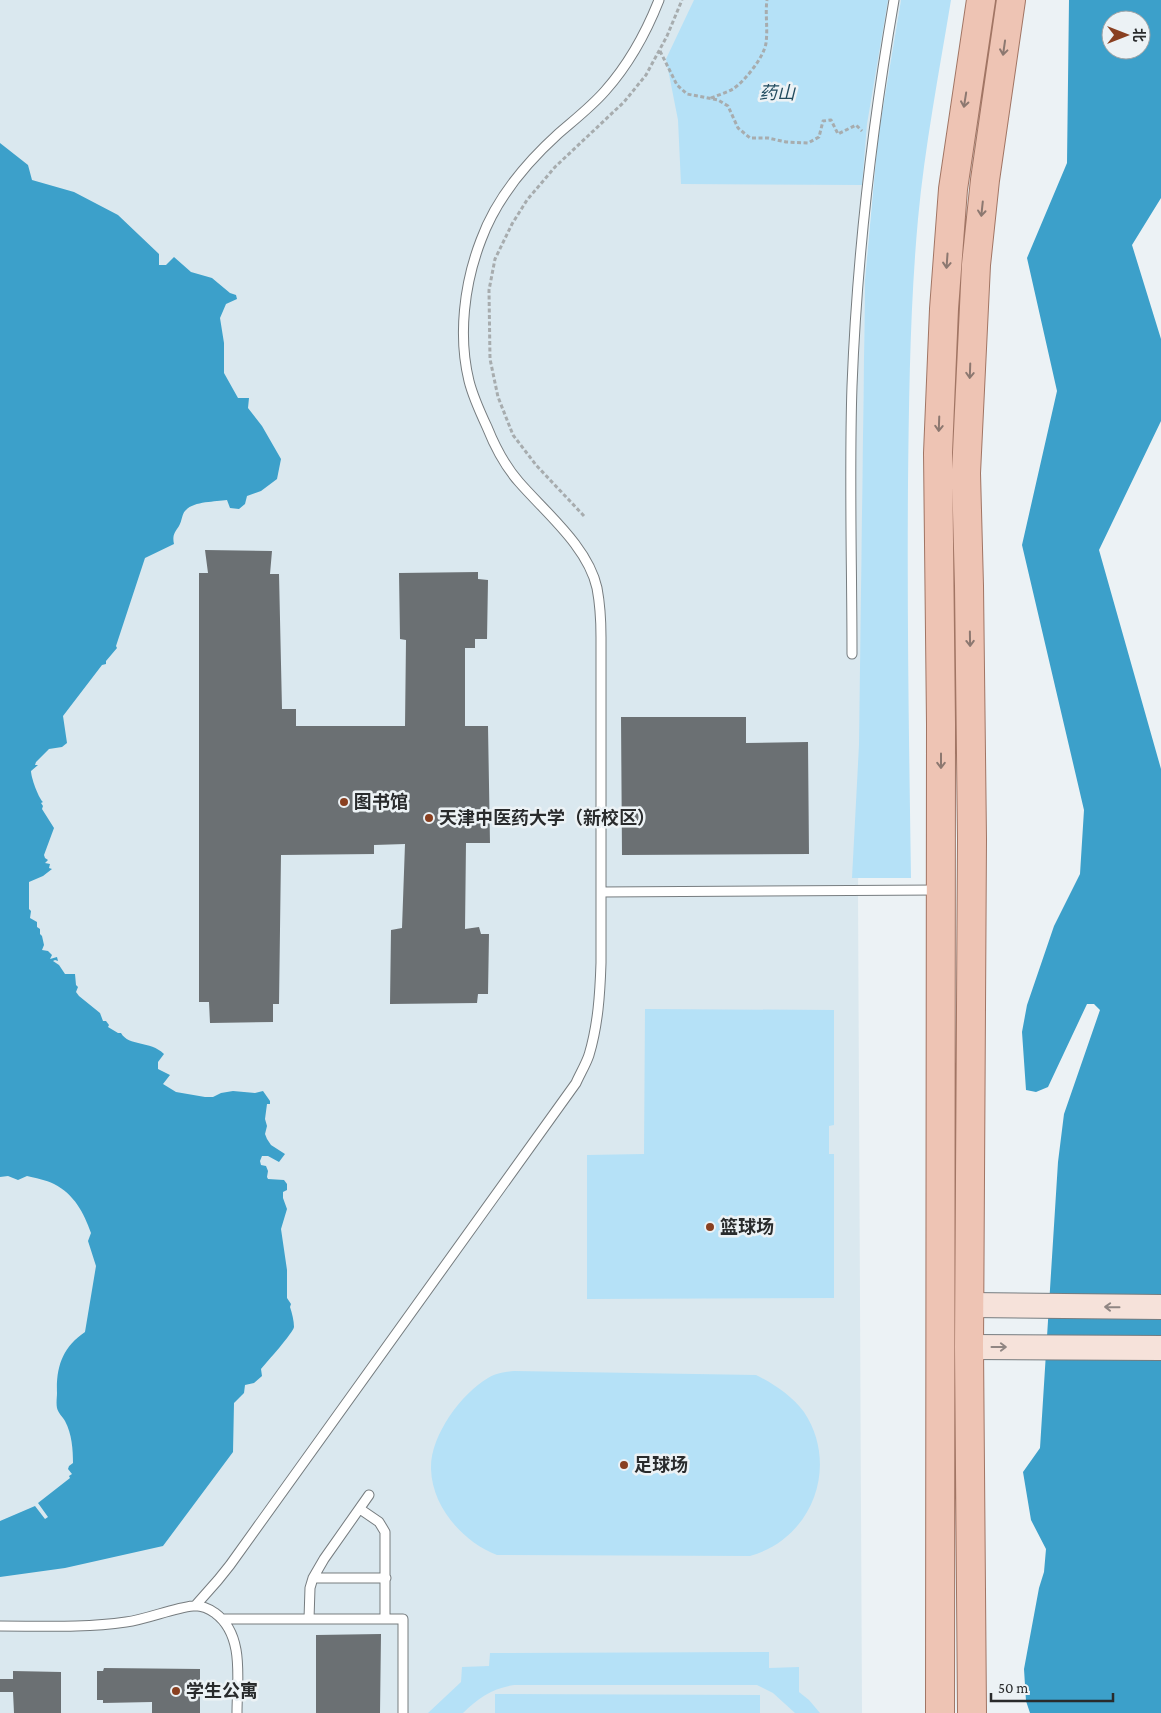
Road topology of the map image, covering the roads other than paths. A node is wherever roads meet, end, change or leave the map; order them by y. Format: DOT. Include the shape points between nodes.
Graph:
graph roads {
  1 [pos="659,0"];
  2 [pos="894,0"];
  3 [pos="981,0"];
  4 [pos="1011,2"];
  5 [pos="966,473"];
  6 [pos="852,654"];
  7 [pos="941,724"];
  8 [pos="941,890"];
  9 [pos="601,892"];
  10 [pos="970,1305"];
  11 [pos="1161,1307"];
  12 [pos="969,1347"];
  13 [pos="1161,1348"];
  14 [pos="370,1495"];
  15 [pos="360,1508"];
  16 [pos="313,1578"];
  17 [pos="386,1578"];
  18 [pos="195,1606"];
  19 [pos="223,1619"];
  20 [pos="385,1619"];
  21 [pos="309,1620"];
  22 [pos="0,1626"];
  23 [pos="237,1713"];
  24 [pos="403,1713"];
  25 [pos="940,1713"];
  26 [pos="972,1713"];
  1 -- 9 [label="lane" via="643,38 619,74 535,158 495,210 472,264 464,322 469,380 492,441 519,482 571,540 597,586 602,637"];
  2 -- 6 [label="lane" via="872,140 857,290 850,461"];
  3 -- 7 [label="main road, one-way" via="953,189 944,309 938,454"];
  4 -- 5 [label="main road, one-way" via="976,265"];
  5 -- 7 [label="main road"];
  5 -- 10 [label="main road, one-way" via="972,839"];
  7 -- 8 [label="main road, one-way"];
  8 -- 9 [label="lane"];
  8 -- 25 [label="main road"];
  9 -- 18 [label="lane" via="600,994 588,1056 576,1083 230,1565"];
  11 -- 10 [label="main road, one-way"];
  10 -- 12 [label="main road"];
  12 -- 13 [label="main road, one-way"];
  12 -- 26 [label="main road"];
  14 -- 15 [label="lane"];
  15 -- 16 [label="lane"];
  15 -- 17 [label="lane" via="379,1522 385,1532"];
  16 -- 17 [label="lane"];
  16 -- 21 [label="lane"];
  17 -- 20 [label="lane"];
  18 -- 19 [label="lane" via="209,1609"];
  18 -- 22 [label="lane" via="100,1625"];
  19 -- 21 [label="lane"];
  19 -- 23 [label="lane" via="236,1647"];
  20 -- 21 [label="lane"];
  20 -- 24 [label="lane" via="403,1619"];
}
